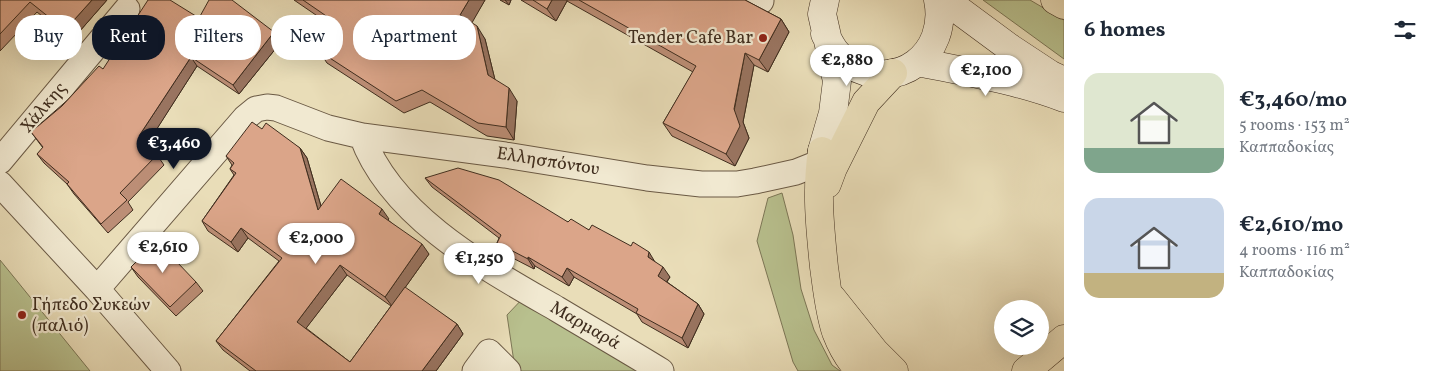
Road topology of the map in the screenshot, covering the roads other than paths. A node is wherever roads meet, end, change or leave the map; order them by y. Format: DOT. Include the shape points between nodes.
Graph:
graph roads {
  1 [pos="938,0"];
  2 [pos="945,0"];
  3 [pos="1056,0"];
  4 [pos="824,1"];
  5 [pos="1064,5"];
  6 [pos="127,9"];
  7 [pos="825,34"];
  8 [pos="918,62"];
  9 [pos="893,73"];
  10 [pos="1064,81"];
  11 [pos="1064,98"];
  12 [pos="362,136"];
  13 [pos="821,157"];
  14 [pos="0,160"];
  15 [pos="0,184"];
  16 [pos="818,212"];
  17 [pos="97,289"];
  18 [pos="827,292"];
  19 [pos="1064,339"];
  20 [pos="482,361"];
  21 [pos="168,371"];
  22 [pos="508,371"];
  23 [pos="661,371"];
  24 [pos="860,371"];
  25 [pos="894,371"];
  26 [pos="1026,371"];
  1 -- 8 [label="main road" via="941,13 938,32 931,49"];
  2 -- 10 [label="main road" via="1010,48"];
  3 -- 5 [label="highway"];
  4 -- 7 [label="main road"];
  6 -- 14 [label="street, Χάλκης"];
  7 -- 9 [label="main road" via="834,51 848,64 864,72"];
  7 -- 13 [label="main road" via="837,81 833,113"];
  8 -- 9 [label="main road"];
  8 -- 11 [label="main road" via="996,78"];
  9 -- 16 [label="highway" via="866,102 833,168"];
  12 -- 13 [label="street, Ελλησπόντου" via="701,184 737,184 796,172"];
  12 -- 17 [label="street, Ελλησπόντου" via="328,128 276,108 256,109"];
  12 -- 23 [label="street, Μαρμαρά" via="371,157 395,190 422,220 445,239"];
  13 -- 16 [label="highway"];
  15 -- 17 [label="street"];
  16 -- 18 [label="highway"];
  17 -- 21 [label="street"];
  18 -- 24 [label="highway" via="836,331"];
  18 -- 25 [label="highway"];
  19 -- 26 [label="highway"];
  20 -- 22 [label="street"];
}
